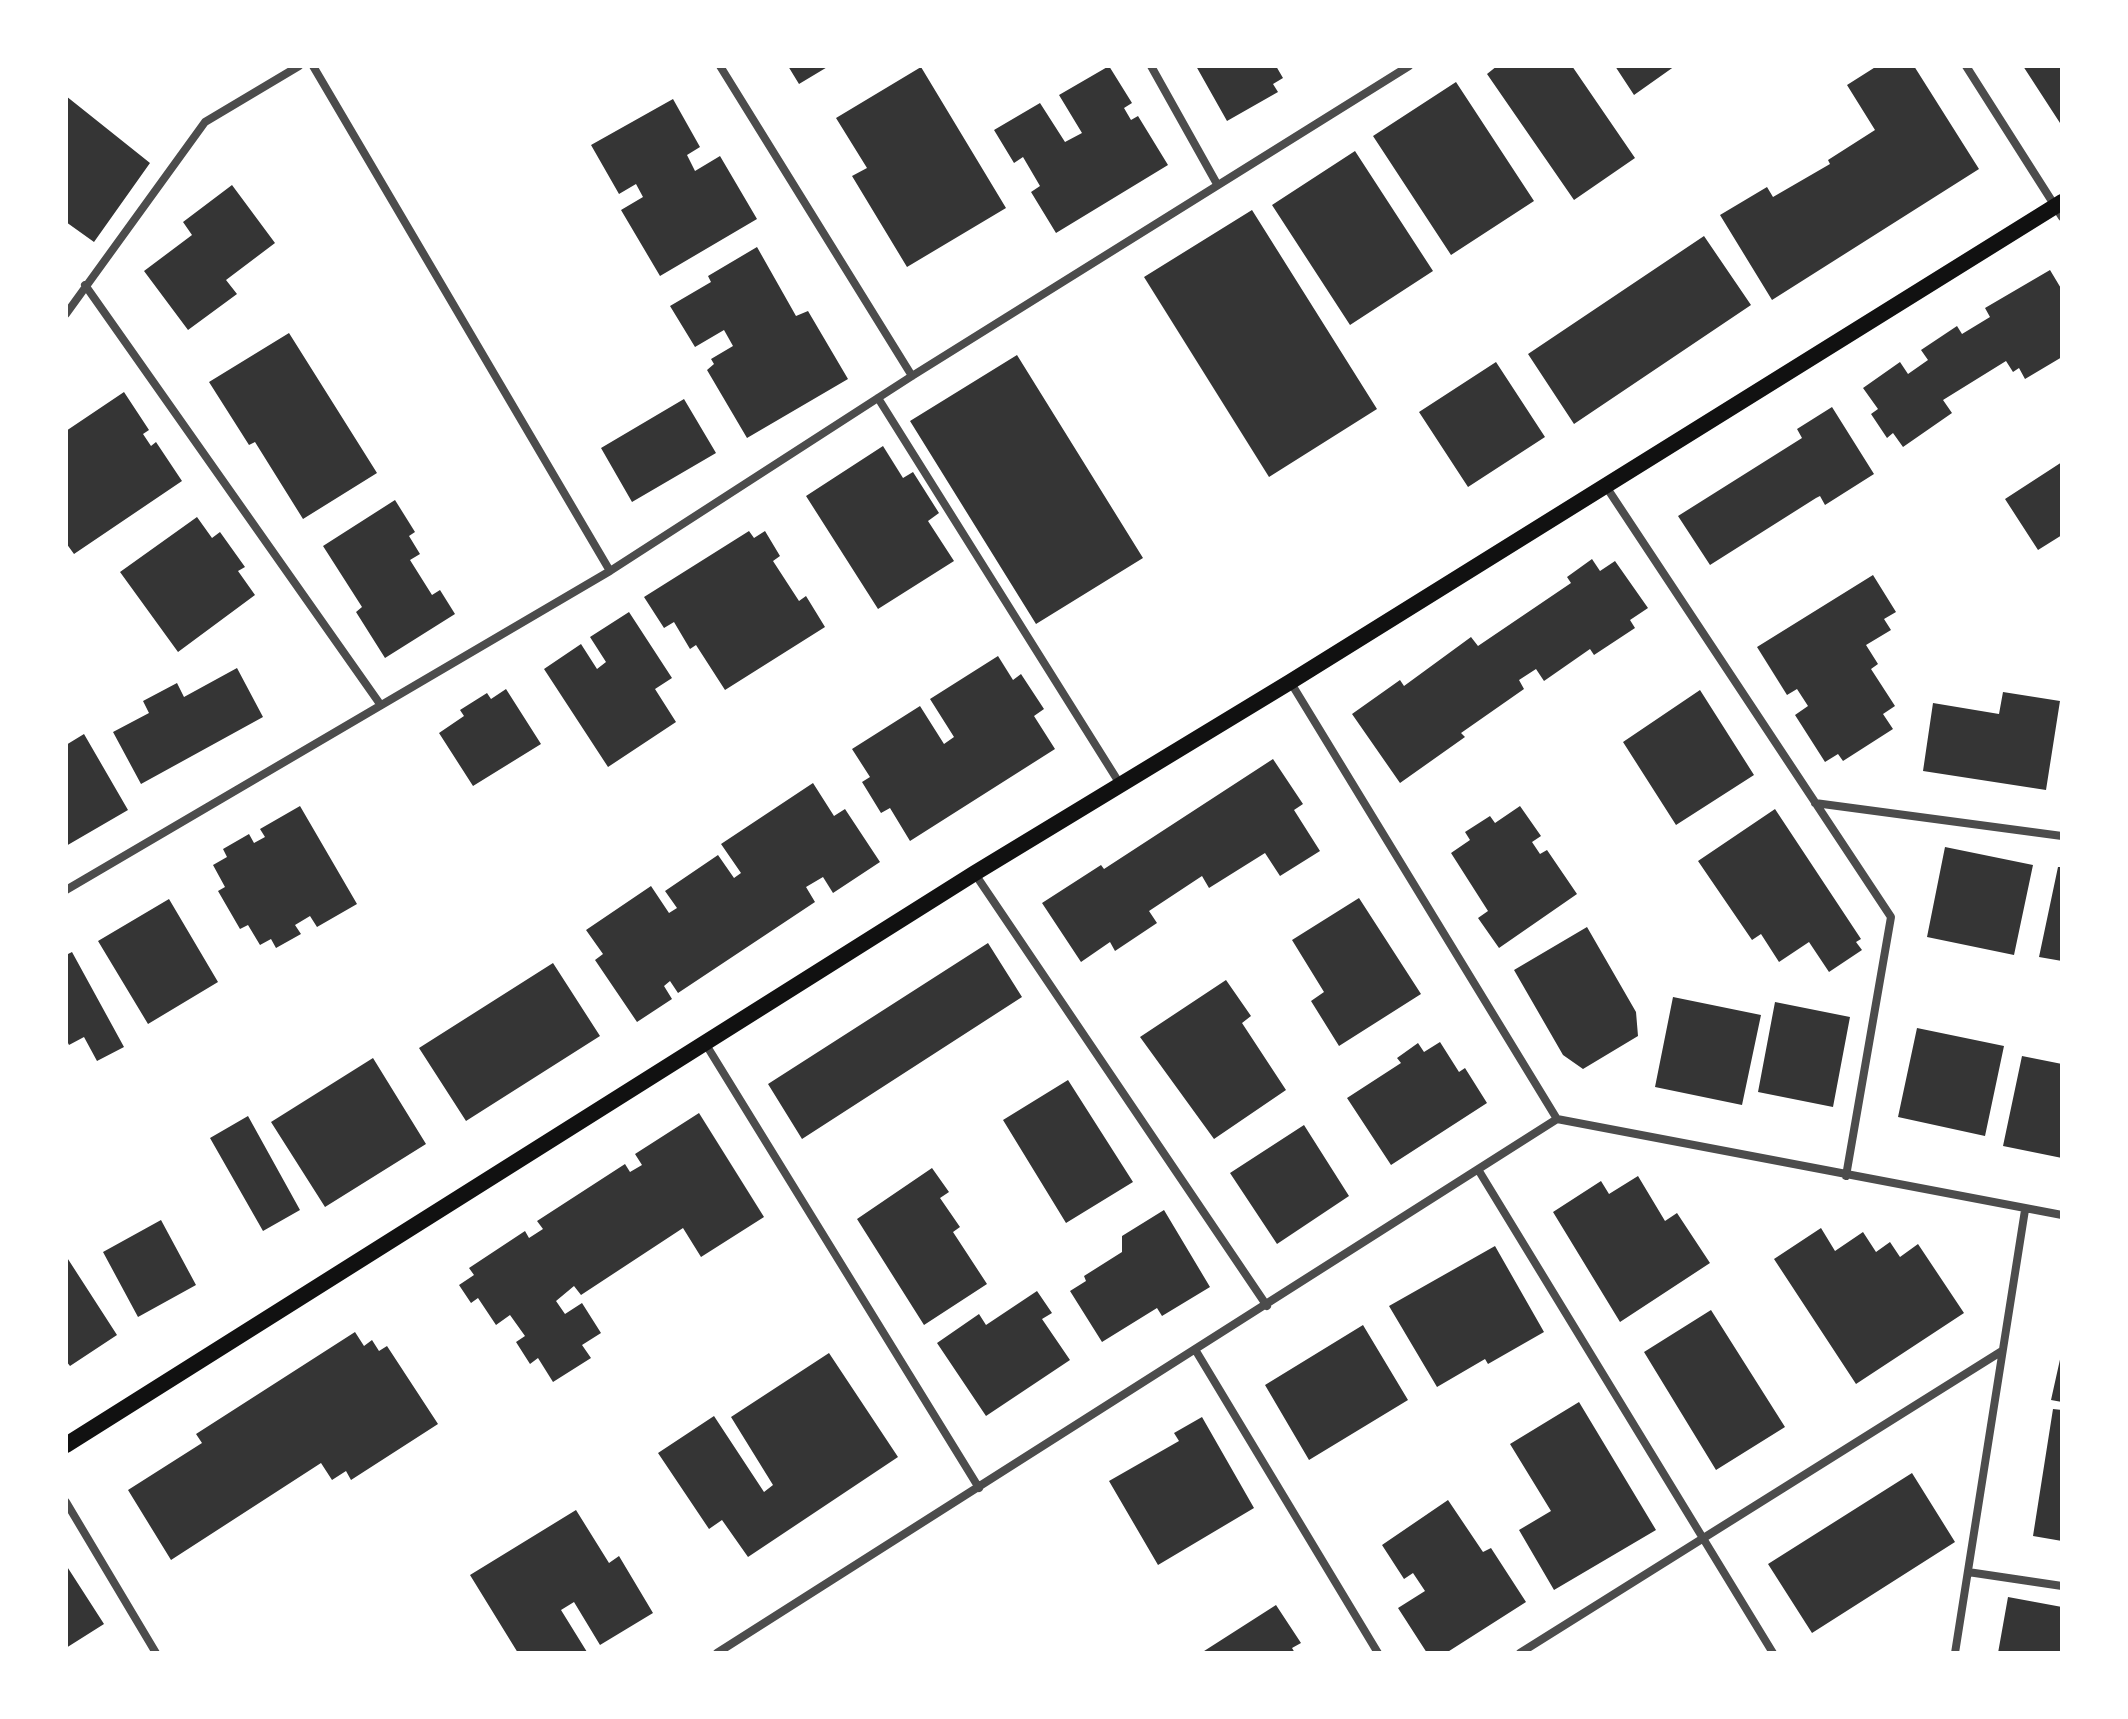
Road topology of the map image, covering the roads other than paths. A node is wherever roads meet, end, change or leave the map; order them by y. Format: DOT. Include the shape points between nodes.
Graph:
graph roads {
  1 [pos="299,66"];
  2 [pos="313,66"];
  3 [pos="720,66"];
  4 [pos="1151,66"];
  5 [pos="1409,66"];
  6 [pos="1966,66"];
  7 [pos="1217,184"];
  8 [pos="2060,208"];
  9 [pos="85,285"];
  10 [pos="66,314"];
  11 [pos="912,376"];
  12 [pos="878,398"];
  13 [pos="1604,484"];
  14 [pos="610,571"];
  15 [pos="1290,682"];
  16 [pos="380,704"];
  17 [pos="1120,784"];
  18 [pos="1815,803"];
  19 [pos="2062,836"];
  20 [pos="975,873"];
  21 [pos="66,890"];
  22 [pos="705,1043"];
  23 [pos="1557,1119"];
  24 [pos="1479,1171"];
  25 [pos="1846,1176"];
  26 [pos="2025,1210"];
  27 [pos="2062,1215"];
  28 [pos="1267,1306"];
  29 [pos="1196,1351"];
  30 [pos="2002,1351"];
  31 [pos="66,1445"];
  32 [pos="979,1488"];
  33 [pos="66,1502"];
  34 [pos="1702,1540"];
  35 [pos="1968,1572"];
  36 [pos="2062,1586"];
  37 [pos="156,1653"];
  38 [pos="717,1653"];
  39 [pos="1378,1653"];
  40 [pos="1520,1653"];
  41 [pos="1773,1653"];
  42 [pos="1955,1653"];
  1 -- 9 [label="street" via="205,122"];
  2 -- 14 [label="street"];
  3 -- 11 [label="street"];
  4 -- 7 [label="street"];
  5 -- 7 [label="street"];
  6 -- 8 [label="street"];
  7 -- 11 [label="street"];
  8 -- 13 [label="main road"];
  9 -- 10 [label="street"];
  9 -- 16 [label="street"];
  11 -- 12 [label="street"];
  12 -- 14 [label="street"];
  12 -- 17 [label="street"];
  13 -- 15 [label="main road"];
  13 -- 18 [label="street"];
  14 -- 16 [label="street"];
  15 -- 17 [label="main road"];
  15 -- 23 [label="street"];
  16 -- 21 [label="street"];
  17 -- 20 [label="main road"];
  18 -- 19 [label="street"];
  18 -- 25 [label="street" via="1891,917"];
  20 -- 22 [label="main road"];
  20 -- 28 [label="street"];
  22 -- 31 [label="main road"];
  22 -- 32 [label="street"];
  23 -- 24 [label="street"];
  23 -- 25 [label="street"];
  24 -- 28 [label="street"];
  24 -- 34 [label="street"];
  25 -- 26 [label="street"];
  26 -- 27 [label="street"];
  26 -- 30 [label="street"];
  28 -- 29 [label="street"];
  29 -- 32 [label="street"];
  29 -- 39 [label="street"];
  30 -- 34 [label="street"];
  30 -- 35 [label="street"];
  32 -- 38 [label="street"];
  33 -- 37 [label="street"];
  34 -- 40 [label="street"];
  34 -- 41 [label="street"];
  35 -- 36 [label="street"];
  35 -- 42 [label="street"];
}
